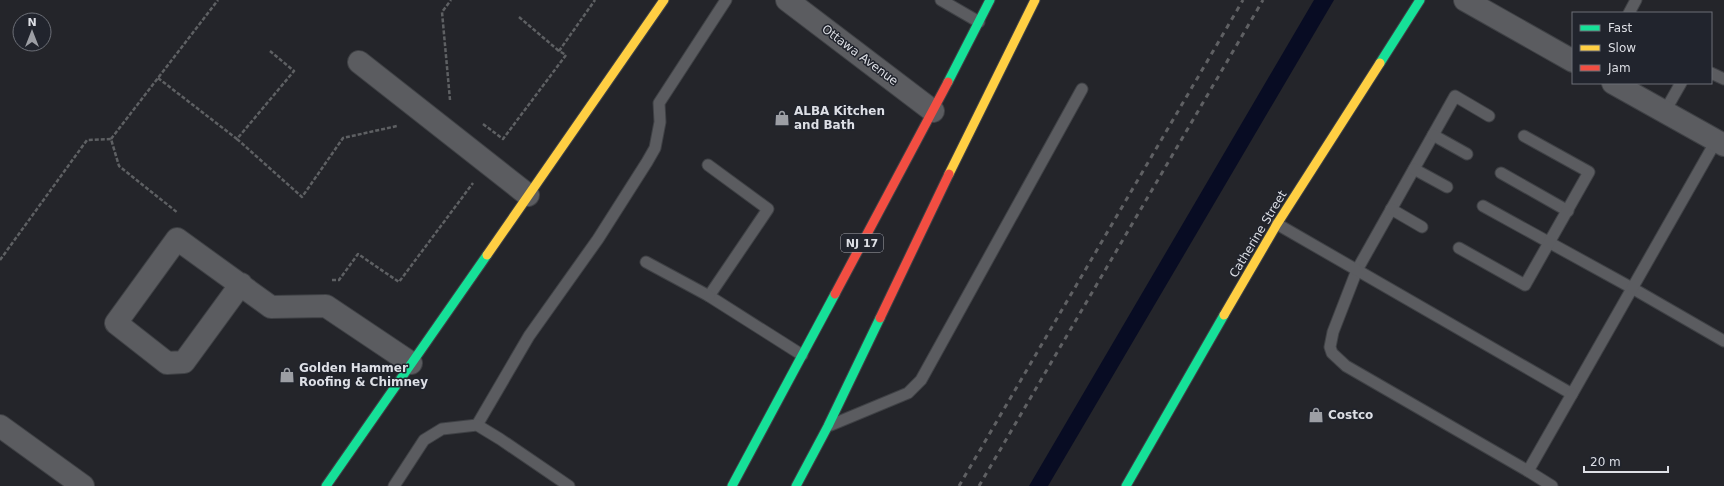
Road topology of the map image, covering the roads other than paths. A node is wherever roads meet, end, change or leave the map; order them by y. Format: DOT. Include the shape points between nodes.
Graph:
graph roads {
  1 [pos="664,0"];
  2 [pos="726,0"];
  3 [pos="787,0"];
  4 [pos="941,0"];
  5 [pos="990,0"];
  6 [pos="1035,0"];
  7 [pos="1420,0"];
  8 [pos="1465,0"];
  9 [pos="1636,0"];
  10 [pos="1630,12"];
  11 [pos="979,22"];
  12 [pos="1572,60"];
  13 [pos="359,62"];
  14 [pos="1712,73"];
  15 [pos="1724,79"];
  16 [pos="1616,84"];
  17 [pos="1680,84"];
  18 [pos="1082,89"];
  19 [pos="933,111"];
  20 [pos="1665,111"];
  21 [pos="1489,116"];
  22 [pos="1433,135"];
  23 [pos="1524,136"];
  24 [pos="1720,143"];
  25 [pos="1467,154"];
  26 [pos="708,165"];
  27 [pos="1414,169"];
  28 [pos="1501,173"];
  29 [pos="1447,187"];
  30 [pos="528,195"];
  31 [pos="1483,206"];
  32 [pos="1391,209"];
  33 [pos="1568,211"];
  34 [pos="1277,224"];
  35 [pos="1422,226"];
  36 [pos="1549,243"];
  37 [pos="1459,248"];
  38 [pos="646,262"];
  39 [pos="1357,270"];
  40 [pos="241,284"];
  41 [pos="1632,288"];
  42 [pos="709,296"];
  43 [pos="1724,341"];
  44 [pos="802,355"];
  45 [pos="411,363"];
  46 [pos="1572,394"];
  47 [pos="477,425"];
  48 [pos="0,426"];
  49 [pos="828,426"];
  50 [pos="1528,471"];
  51 [pos="71,482"];
  52 [pos="326,486"];
  53 [pos="394,486"];
  54 [pos="569,486"];
  55 [pos="732,486"];
  56 [pos="796,486"];
  57 [pos="1126,486"];
  58 [pos="1552,486"];
  1 -- 30 [label="main road"];
  2 -- 47 [label="lane" via="659,103 660,122 655,148 647,162 598,239 530,336"];
  3 -- 19 [label="street, Ottawa Avenue"];
  4 -- 11 [label="lane"];
  5 -- 11 [label="main road, NJ 17"];
  6 -- 49 [label="main road"];
  7 -- 34 [label="main road, Catherine Street"];
  8 -- 12 [label="street"];
  9 -- 10 [label="lane"];
  11 -- 19 [label="main road, NJ 17"];
  13 -- 30 [label="street"];
  14 -- 15 [label="lane"];
  16 -- 20 [label="street"];
  17 -- 20 [label="lane"];
  18 -- 49 [label="lane" via="921,380 908,393"];
  19 -- 44 [label="main road, NJ 17"];
  20 -- 24 [label="street"];
  21 -- 22 [label="lane" via="1455,96"];
  22 -- 25 [label="lane"];
  22 -- 27 [label="lane"];
  23 -- 33 [label="lane" via="1589,172"];
  24 -- 41 [label="lane"];
  26 -- 42 [label="lane" via="768,209"];
  27 -- 29 [label="lane"];
  27 -- 32 [label="lane"];
  28 -- 33 [label="lane"];
  30 -- 45 [label="main road"];
  31 -- 36 [label="lane"];
  32 -- 35 [label="lane"];
  32 -- 39 [label="lane"];
  33 -- 36 [label="lane"];
  34 -- 39 [label="lane"];
  34 -- 57 [label="main road, Catherine Street"];
  36 -- 37 [label="lane" via="1526,285"];
  36 -- 41 [label="lane"];
  38 -- 42 [label="lane"];
  39 -- 46 [label="lane"];
  39 -- 50 [label="lane" via="1333,332 1330,347 1332,353 1346,366"];
  40 -- 40 [label="street" via="177,239 116,324 167,363 184,362"];
  40 -- 45 [label="street" via="271,307 326,306"];
  41 -- 43 [label="lane"];
  41 -- 46 [label="lane"];
  42 -- 44 [label="lane"];
  44 -- 55 [label="main road, NJ 17"];
  45 -- 52 [label="main road"];
  46 -- 50 [label="lane"];
  47 -- 53 [label="lane" via="442,429 424,440"];
  47 -- 54 [label="lane"];
  48 -- 51 [label="street"];
  49 -- 56 [label="main road"];
  50 -- 58 [label="lane"];
}
